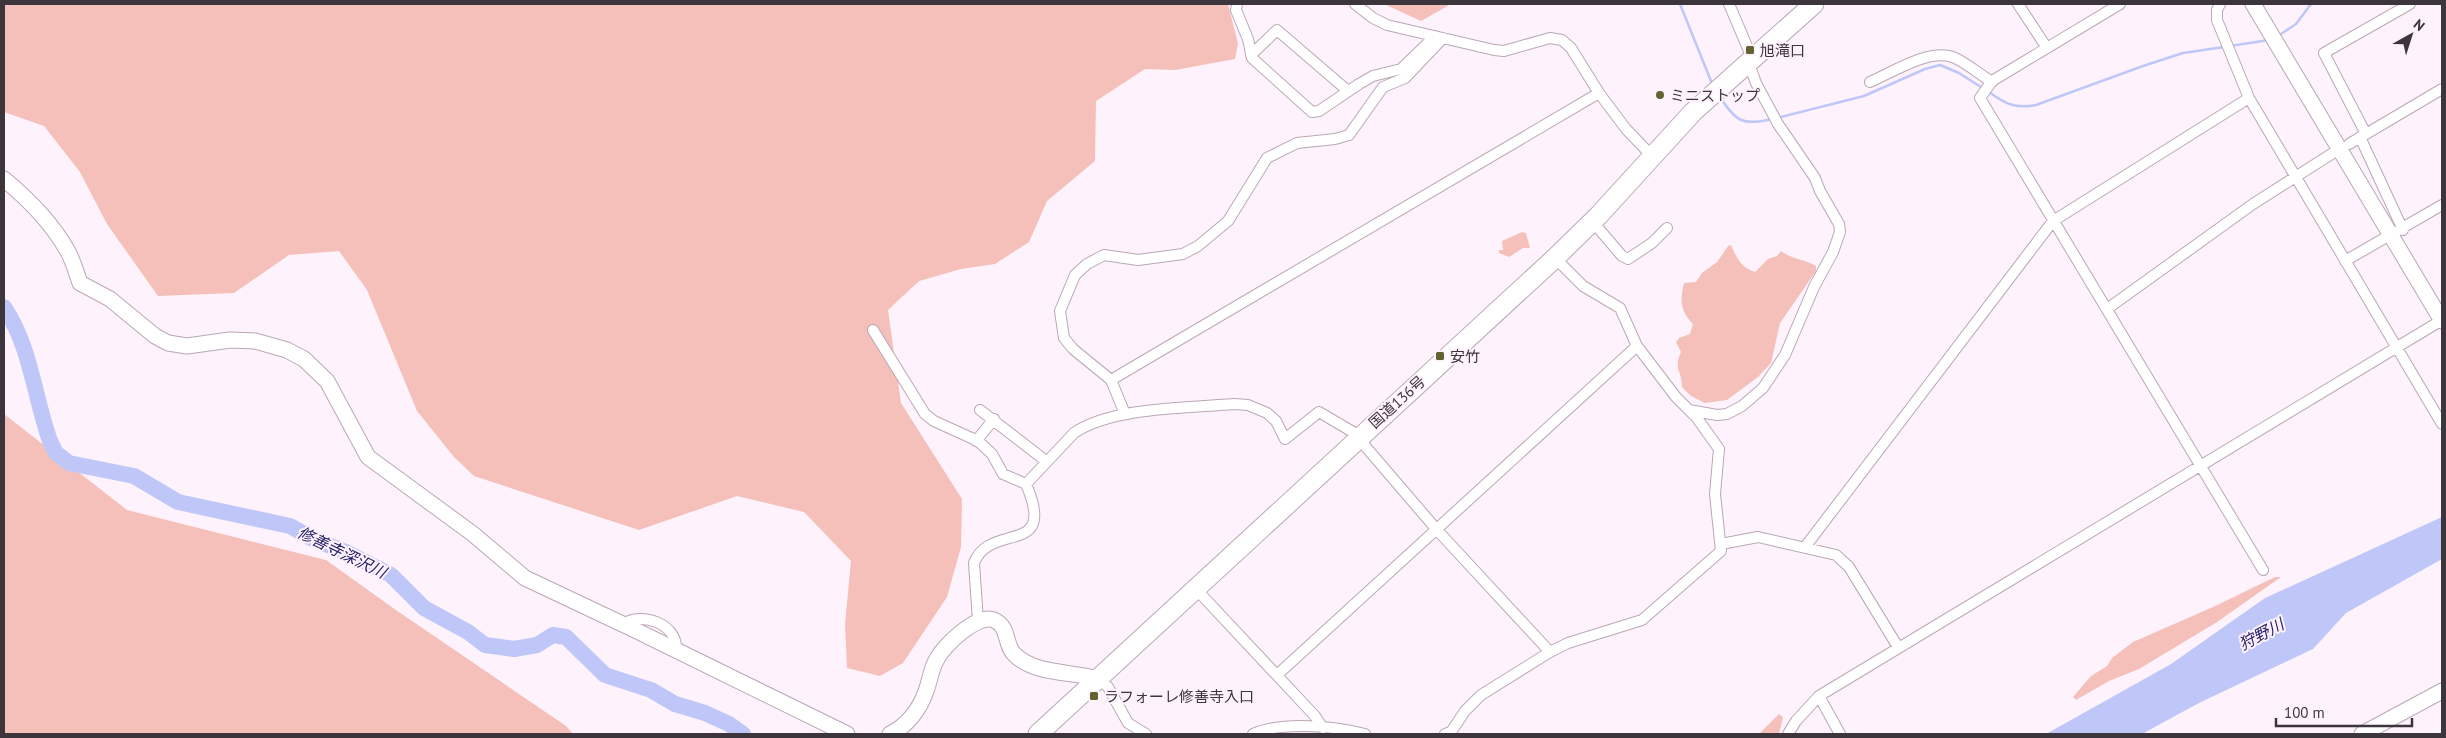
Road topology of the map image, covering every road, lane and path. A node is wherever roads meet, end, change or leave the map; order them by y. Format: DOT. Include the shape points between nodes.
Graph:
graph roads {
  1 [pos="1237,4"];
  2 [pos="1355,4"];
  3 [pos="1729,4"];
  4 [pos="1814,4"];
  5 [pos="2018,4"];
  6 [pos="2120,4"];
  7 [pos="2220,4"];
  8 [pos="2253,4"];
  9 [pos="2410,4"];
  10 [pos="1439,37"];
  11 [pos="2047,48"];
  12 [pos="1251,55"];
  13 [pos="1750,60"];
  14 [pos="1870,82"];
  15 [pos="1991,82"];
  16 [pos="2442,89"];
  17 [pos="1348,91"];
  18 [pos="1599,92"];
  19 [pos="2249,98"];
  20 [pos="2363,136"];
  21 [pos="2349,144"];
  22 [pos="2333,153"];
  23 [pos="1652,156"];
  24 [pos="2295,176"];
  25 [pos="4,180"];
  26 [pos="2442,205"];
  27 [pos="2053,221"];
  28 [pos="1593,222"];
  29 [pos="1667,228"];
  30 [pos="2397,232"];
  31 [pos="1555,258"];
  32 [pos="2345,261"];
  33 [pos="2108,309"];
  34 [pos="2442,320"];
  35 [pos="873,330"];
  36 [pos="1637,346"];
  37 [pos="2397,348"];
  38 [pos="1111,380"];
  39 [pos="980,410"];
  40 [pos="1689,410"];
  41 [pos="1125,414"];
  42 [pos="994,419"];
  43 [pos="2442,424"];
  44 [pos="1357,439"];
  45 [pos="976,441"];
  46 [pos="1046,461"];
  47 [pos="2201,465"];
  48 [pos="1026,484"];
  49 [pos="1437,530"];
  50 [pos="1722,544"];
  51 [pos="1805,548"];
  52 [pos="2263,570"];
  53 [pos="1196,588"];
  54 [pos="978,621"];
  55 [pos="1898,647"];
  56 [pos="1550,652"];
  57 [pos="1277,675"];
  58 [pos="1098,679"];
  59 [pos="2442,691"];
  60 [pos="1819,696"];
  61 [pos="1323,728"];
  62 [pos="847,734"];
  63 [pos="890,734"];
  64 [pos="1038,734"];
  65 [pos="1146,734"];
  66 [pos="1253,734"];
  67 [pos="1365,734"];
  68 [pos="1449,734"];
  69 [pos="1788,734"];
  70 [pos="1840,734"];
  71 [pos="2362,734"];
  1 -- 12 [label="street" via="1236,10"];
  2 -- 10 [label="street" via="1387,25"];
  3 -- 13 [label="street"];
  4 -- 13 [label="highway, 国道136号"];
  5 -- 11 [label="street"];
  6 -- 11 [label="street"];
  7 -- 19 [label="street" via="2217,20"];
  8 -- 30 [label="street"];
  9 -- 20 [label="street" via="2324,53"];
  10 -- 17 [label="street" via="1401,69 1374,76"];
  10 -- 18 [label="street" via="1499,51 1550,38 1562,40 1571,48"];
  10 -- 38 [label="street" via="1405,78 1383,87 1349,135 1297,143 1267,158 1228,221 1198,246 1183,254 1146,259 1104,256 1087,264 1075,275 1060,311 1064,338"];
  11 -- 15 [label="street"];
  12 -- 17 [label="street" via="1258,65 1312,112 1319,111"];
  12 -- 17 [label="street" via="1277,30"];
  13 -- 23 [label="highway, 国道136号" via="1693,112"];
  13 -- 40 [label="street" via="1755,80 1778,124 1812,171 1840,232 1785,355 1763,388 1727,414"];
  14 -- 15 [label="street" via="1929,56 1942,55 1956,58"];
  15 -- 27 [label="street" via="1981,100"];
  16 -- 20 [label="street"];
  18 -- 23 [label="street" via="1626,129"];
  18 -- 38 [label="street"];
  19 -- 24 [label="street"];
  19 -- 27 [label="street"];
  20 -- 21 [label="street"];
  20 -- 30 [label="street"];
  22 -- 24 [label="street"];
  23 -- 28 [label="highway, 国道136号"];
  24 -- 32 [label="street"];
  24 -- 33 [label="street"];
  25 -- 62 [label="street" via="59,237 69,252 80,283 110,299 155,336 168,343 187,346 230,340 256,342 287,350 304,359 327,381 368,457 468,530 525,578"];
  26 -- 30 [label="street"];
  27 -- 33 [label="street"];
  27 -- 51 [label="street"];
  28 -- 29 [label="street" via="1628,259"];
  28 -- 31 [label="highway, 国道136号"];
  30 -- 32 [label="street"];
  30 -- 34 [label="street"];
  31 -- 36 [label="street" via="1583,286 1620,308"];
  31 -- 44 [label="highway, 国道136号"];
  32 -- 37 [label="street"];
  33 -- 47 [label="street"];
  34 -- 37 [label="street"];
  35 -- 45 [label="street" via="925,414"];
  36 -- 40 [label="street"];
  36 -- 49 [label="street"];
  37 -- 43 [label="street"];
  37 -- 47 [label="street"];
  38 -- 41 [label="street"];
  39 -- 42 [label="street"];
  40 -- 50 [label="street" via="1720,451 1715,494"];
  41 -- 44 [label="street" via="1234,404 1248,406 1272,416 1285,439 1319,412 1351,430"];
  41 -- 46 [label="street" via="1082,428"];
  42 -- 45 [label="street"];
  42 -- 46 [label="street"];
  44 -- 49 [label="street"];
  44 -- 53 [label="highway, 国道136号"];
  45 -- 48 [label="street" via="992,454 1004,474"];
  46 -- 48 [label="street"];
  47 -- 52 [label="street"];
  47 -- 55 [label="street"];
  48 -- 54 [label="street" via="1036,517 1033,525 981,552 974,563"];
  49 -- 56 [label="street"];
  49 -- 57 [label="street"];
  50 -- 51 [label="street" via="1758,537"];
  50 -- 56 [label="street" via="1719,554 1642,620 1568,643"];
  51 -- 55 [label="street" via="1836,555 1849,567"];
  53 -- 57 [label="street"];
  53 -- 58 [label="highway, 国道136号"];
  54 -- 58 [label="street" via="988,619 1000,624 1006,631 1012,652 1027,664"];
  54 -- 63 [label="street" via="954,638 941,653 934,663 921,703 905,725"];
  55 -- 60 [label="street"];
  56 -- 68 [label="street" via="1481,695"];
  57 -- 61 [label="street"];
  58 -- 64 [label="highway, 国道136号"];
  58 -- 65 [label="street" via="1108,687 1128,723"];
  59 -- 71 [label="street"];
  60 -- 69 [label="street"];
  60 -- 70 [label="street"];
  61 -- 66 [label="street" via="1293,726"];
  61 -- 67 [label="street"];
}
